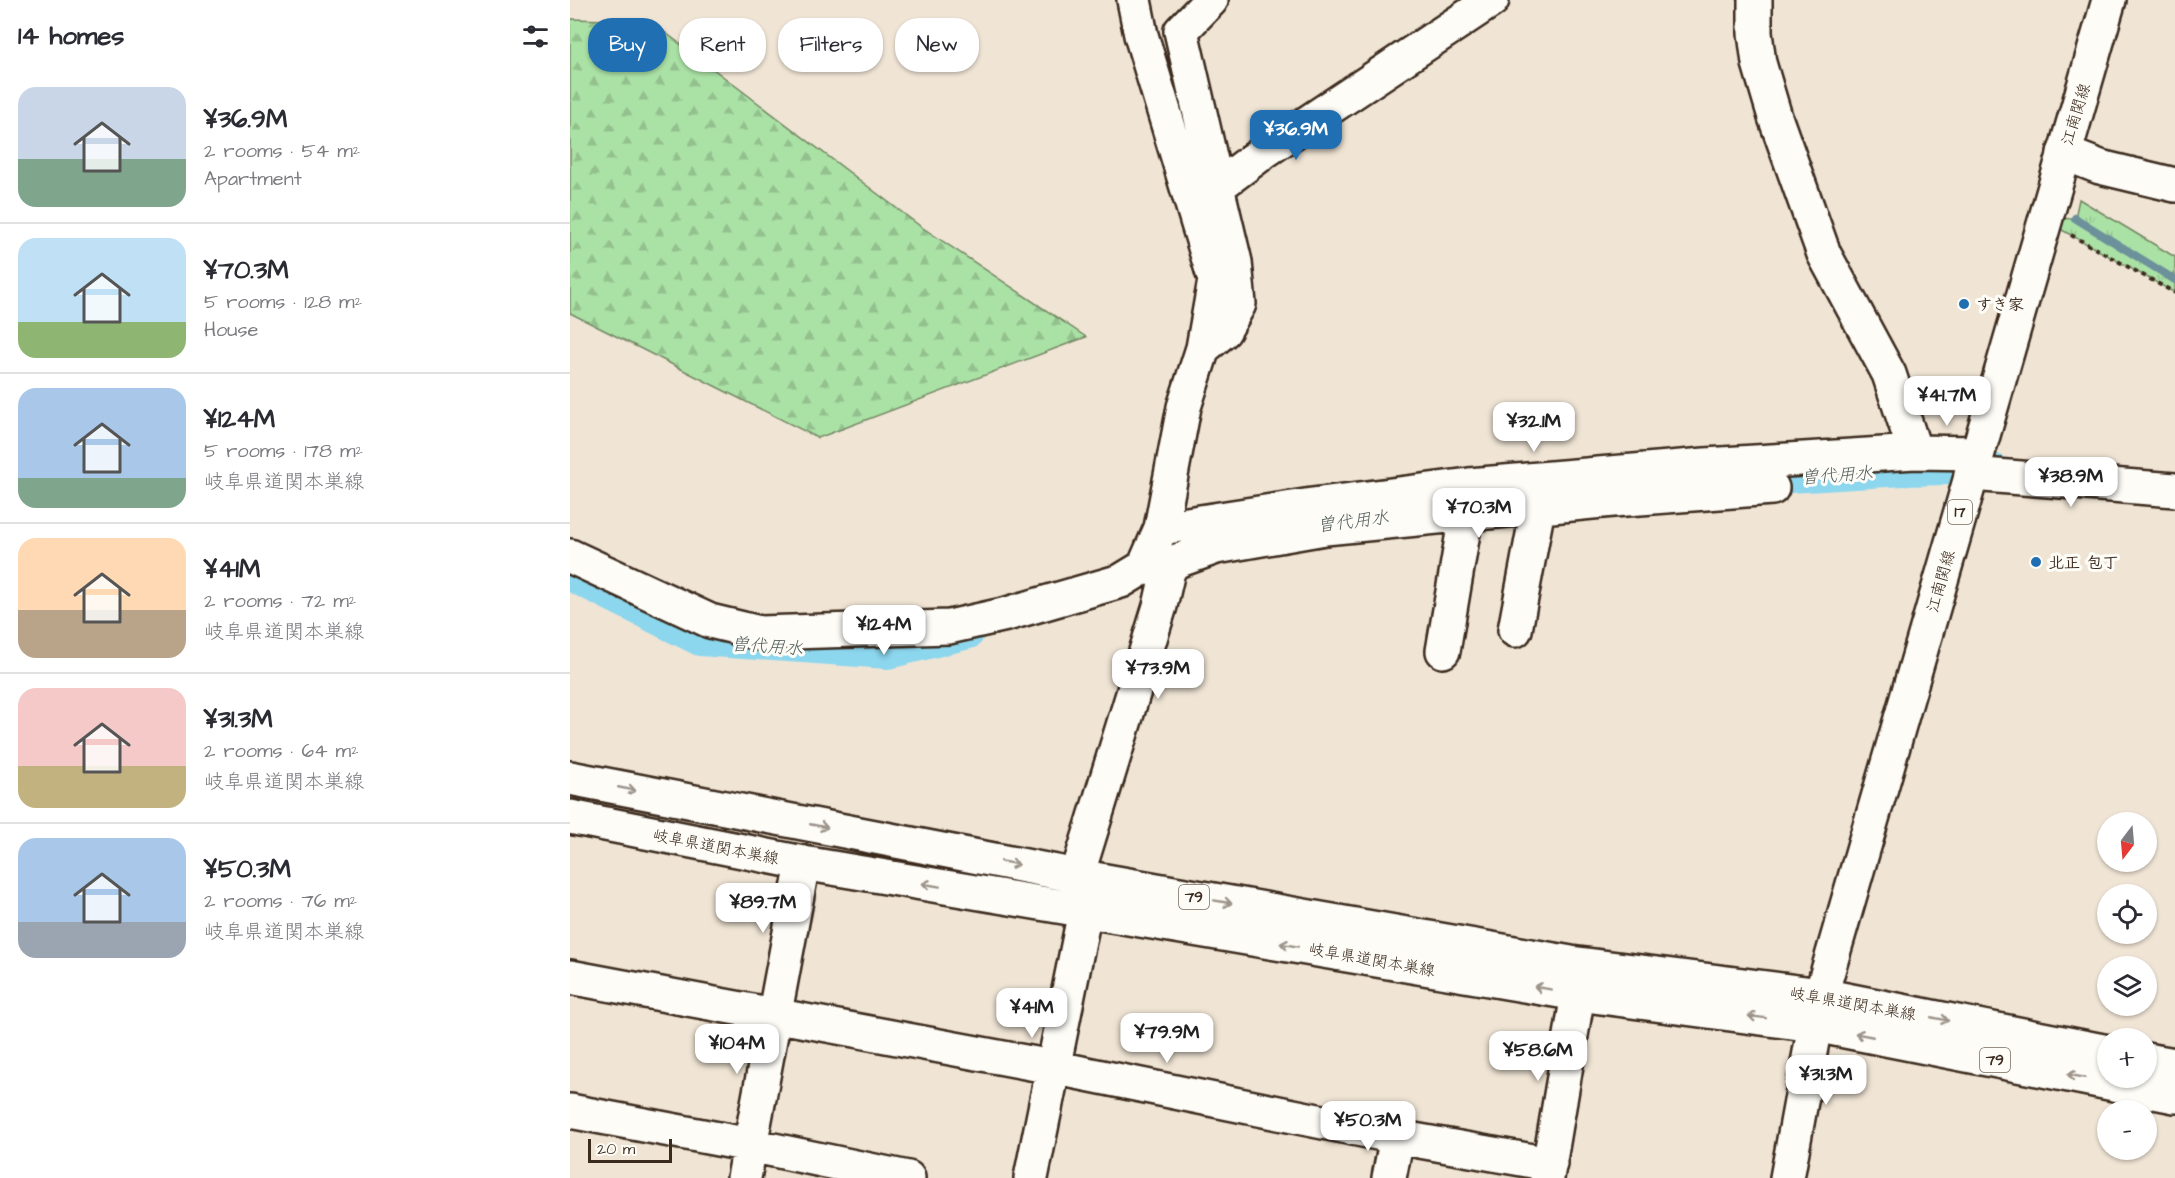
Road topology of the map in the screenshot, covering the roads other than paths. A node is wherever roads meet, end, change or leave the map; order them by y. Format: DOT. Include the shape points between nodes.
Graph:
graph roads {
  1 [pos="1134,0"];
  2 [pos="1211,0"];
  3 [pos="1492,0"];
  4 [pos="1755,0"];
  5 [pos="2109,0"];
  6 [pos="2064,153"];
  7 [pos="2175,185"];
  8 [pos="1217,187"];
  9 [pos="1203,348"];
  10 [pos="1915,452"];
  11 [pos="1974,464"];
  12 [pos="1772,488"];
  13 [pos="2175,490"];
  14 [pos="1538,508"];
  15 [pos="1466,515"];
  16 [pos="1161,528"];
  17 [pos="570,556"];
  18 [pos="1156,569"];
  19 [pos="1515,630"];
  20 [pos="1443,651"];
  21 [pos="570,778"];
  22 [pos="570,817"];
  23 [pos="803,863"];
  24 [pos="1077,876"];
  25 [pos="1085,911"];
  26 [pos="570,977"];
  27 [pos="1578,994"];
  28 [pos="1818,1010"];
  29 [pos="774,1014"];
  30 [pos="2097,1050"];
  31 [pos="2157,1062"];
  32 [pos="2175,1065"];
  33 [pos="1052,1067"];
  34 [pos="2175,1096"];
  35 [pos="570,1111"];
  36 [pos="1397,1137"];
  37 [pos="750,1145"];
  38 [pos="1548,1171"];
  39 [pos="744,1178"];
  40 [pos="908,1178"];
  41 [pos="1031,1178"];
  42 [pos="1389,1178"];
  43 [pos="1787,1178"];
  1 -- 9 [label="street" via="1215,280"];
  2 -- 8 [label="street" via="1181,31"];
  3 -- 8 [label="street" via="1264,151"];
  4 -- 10 [label="street" via="1759,63 1775,117 1824,254 1889,374"];
  5 -- 6 [label="street, 江南関線 / 17"];
  6 -- 7 [label="street" via="2100,167"];
  6 -- 11 [label="street, 江南関線 / 17"];
  8 -- 9 [label="street" via="1235,262 1239,304 1224,331"];
  9 -- 16 [label="street" via="1184,407"];
  10 -- 11 [label="street"];
  10 -- 16 [label="street" via="1470,484"];
  11 -- 13 [label="street"];
  11 -- 28 [label="street, 江南関線 / 17"];
  12 -- 14 [label="street"];
  14 -- 15 [label="street"];
  14 -- 19 [label="street"];
  15 -- 18 [label="street" via="1326,528 1216,547"];
  15 -- 20 [label="street"];
  16 -- 18 [label="street"];
  17 -- 18 [label="street" via="710,621 760,633 949,627 1008,614"];
  18 -- 24 [label="street" via="1160,606"];
  21 -- 24 [label="street, 岐阜県道関本巣線 / 79, one-way"];
  22 -- 23 [label="street, 岐阜県道関本巣線 / 79"];
  25 -- 23 [label="street, 岐阜県道関本巣線 / 79, one-way"];
  23 -- 29 [label="street"];
  24 -- 28 [label="street, 岐阜県道関本巣線 / 79, one-way"];
  27 -- 25 [label="street, 岐阜県道関本巣線 / 79, one-way"];
  25 -- 33 [label="street"];
  26 -- 29 [label="street"];
  28 -- 27 [label="street, 岐阜県道関本巣線 / 79, one-way"];
  27 -- 38 [label="street"];
  28 -- 30 [label="street, 岐阜県道関本巣線 / 79, one-way"];
  34 -- 28 [label="street, 岐阜県道関本巣線 / 79, one-way"];
  28 -- 43 [label="street, 江南関線"];
  29 -- 33 [label="street"];
  29 -- 37 [label="street"];
  31 -- 32 [label="street"];
  33 -- 36 [label="street"];
  33 -- 41 [label="street"];
  35 -- 37 [label="street"];
  36 -- 38 [label="street"];
  36 -- 42 [label="street"];
  37 -- 39 [label="street"];
  37 -- 40 [label="street"];
}
